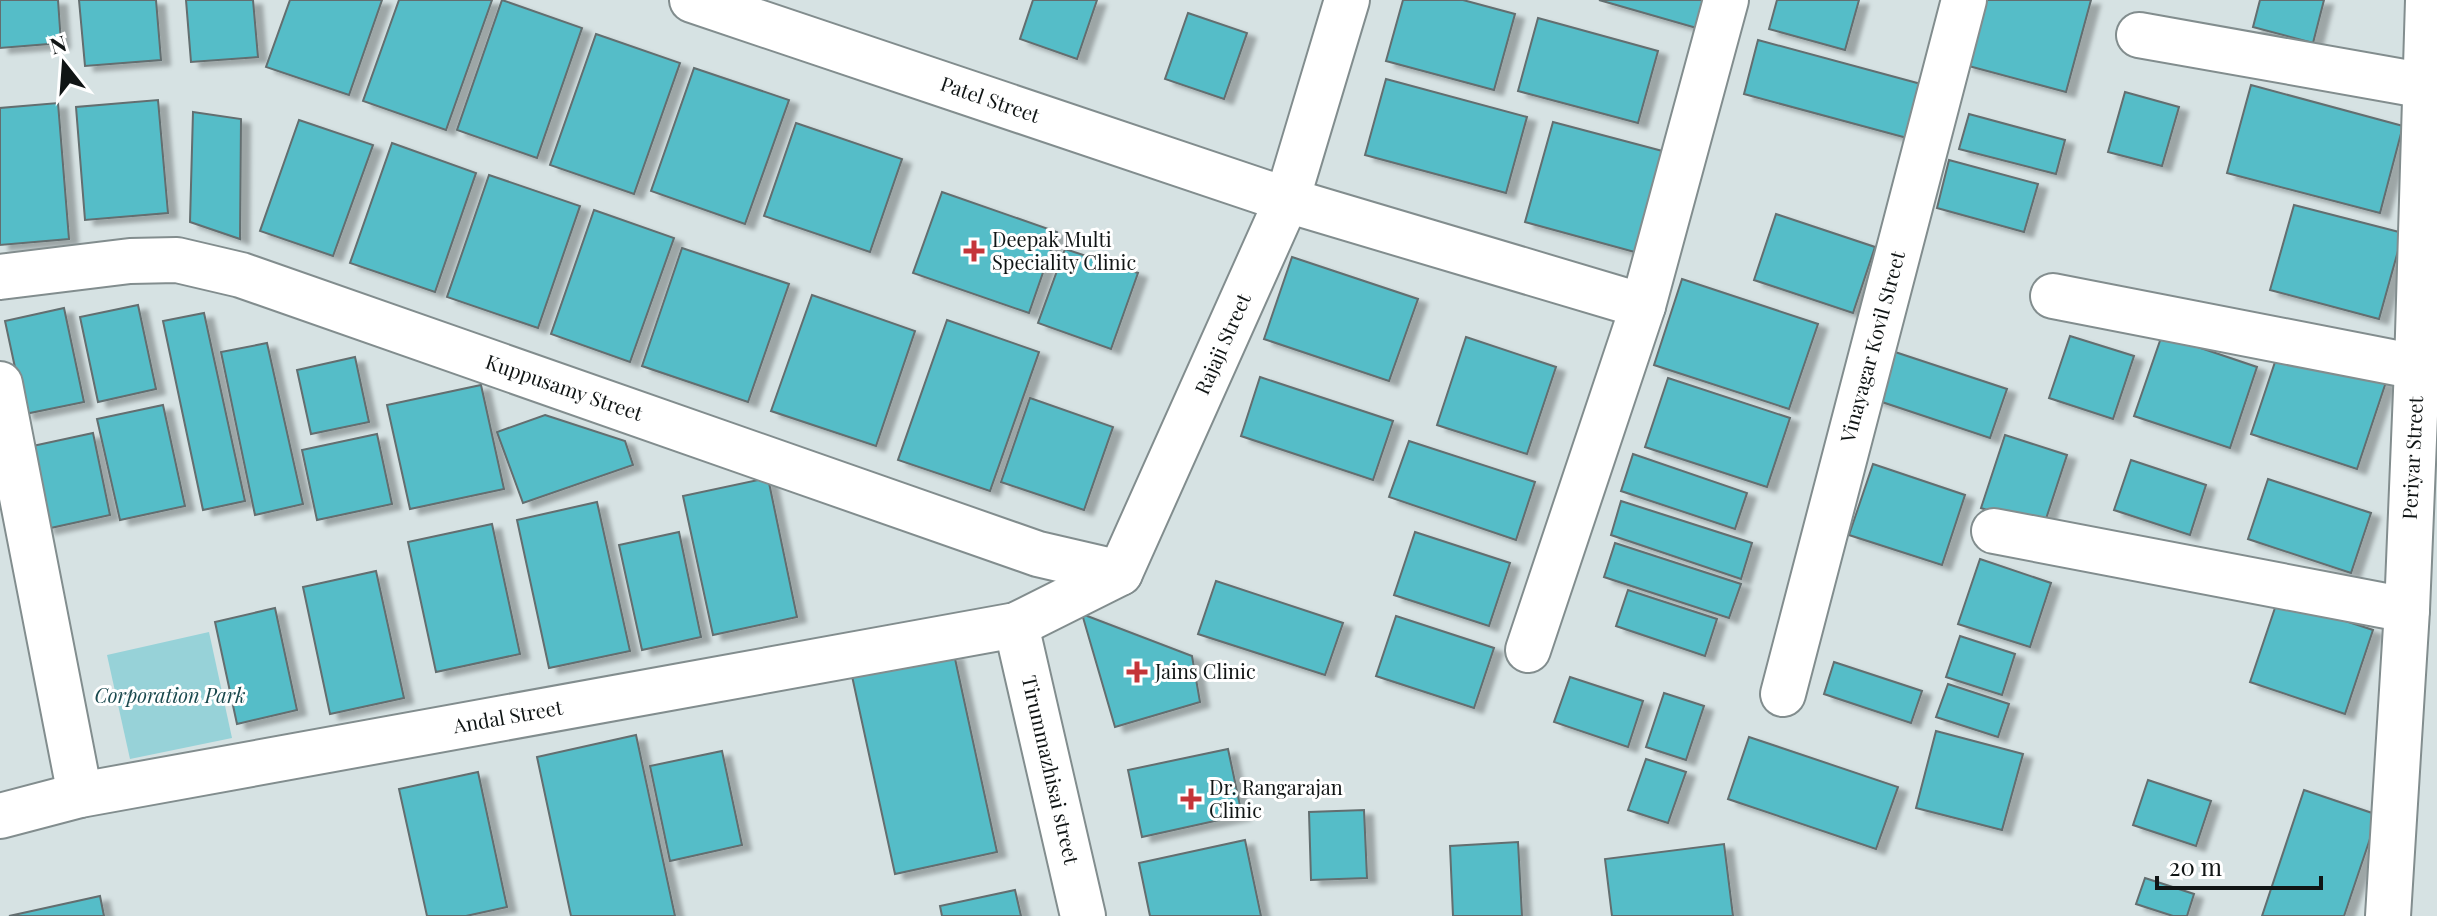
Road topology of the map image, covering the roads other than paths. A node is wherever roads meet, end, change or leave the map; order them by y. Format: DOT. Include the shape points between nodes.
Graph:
graph roads {
  1 [pos="692,0"];
  2 [pos="1347,0"];
  3 [pos="1726,0"];
  4 [pos="1964,0"];
  5 [pos="2428,0"];
  6 [pos="2139,35"];
  7 [pos="2426,86"];
  8 [pos="1287,200"];
  9 [pos="0,277"];
  10 [pos="2053,296"];
  11 [pos="1643,306"];
  12 [pos="2417,367"];
  13 [pos="0,384"];
  14 [pos="1994,531"];
  15 [pos="1120,573"];
  16 [pos="2407,610"];
  17 [pos="1016,625"];
  18 [pos="1528,650"];
  19 [pos="1783,694"];
  20 [pos="80,795"];
  21 [pos="0,816"];
  22 [pos="1083,916"];
  23 [pos="2388,916"];
  1 -- 8 [label="street, Patel Street"];
  2 -- 8 [label="street, Rajaji Street"];
  3 -- 11 [label="street"];
  4 -- 19 [label="street, Vinayagar Kovil Street"];
  5 -- 7 [label="street, Periyar Street"];
  6 -- 7 [label="street"];
  7 -- 12 [label="street, Periyar Street"];
  8 -- 11 [label="street, Patel Street"];
  8 -- 15 [label="street, Rajaji Street"];
  9 -- 15 [label="street, Kuppusamy Street" via="177,260 241,275 1038,554"];
  10 -- 12 [label="street"];
  11 -- 18 [label="street"];
  12 -- 16 [label="street, Periyar Street"];
  13 -- 20 [label="street"];
  14 -- 16 [label="street"];
  15 -- 17 [label="street"];
  16 -- 23 [label="street, Periyar Street"];
  17 -- 20 [label="street, Andal Street"];
  17 -- 22 [label="street, Tirummazhisai street"];
  20 -- 21 [label="street, Andal Street"];
}
